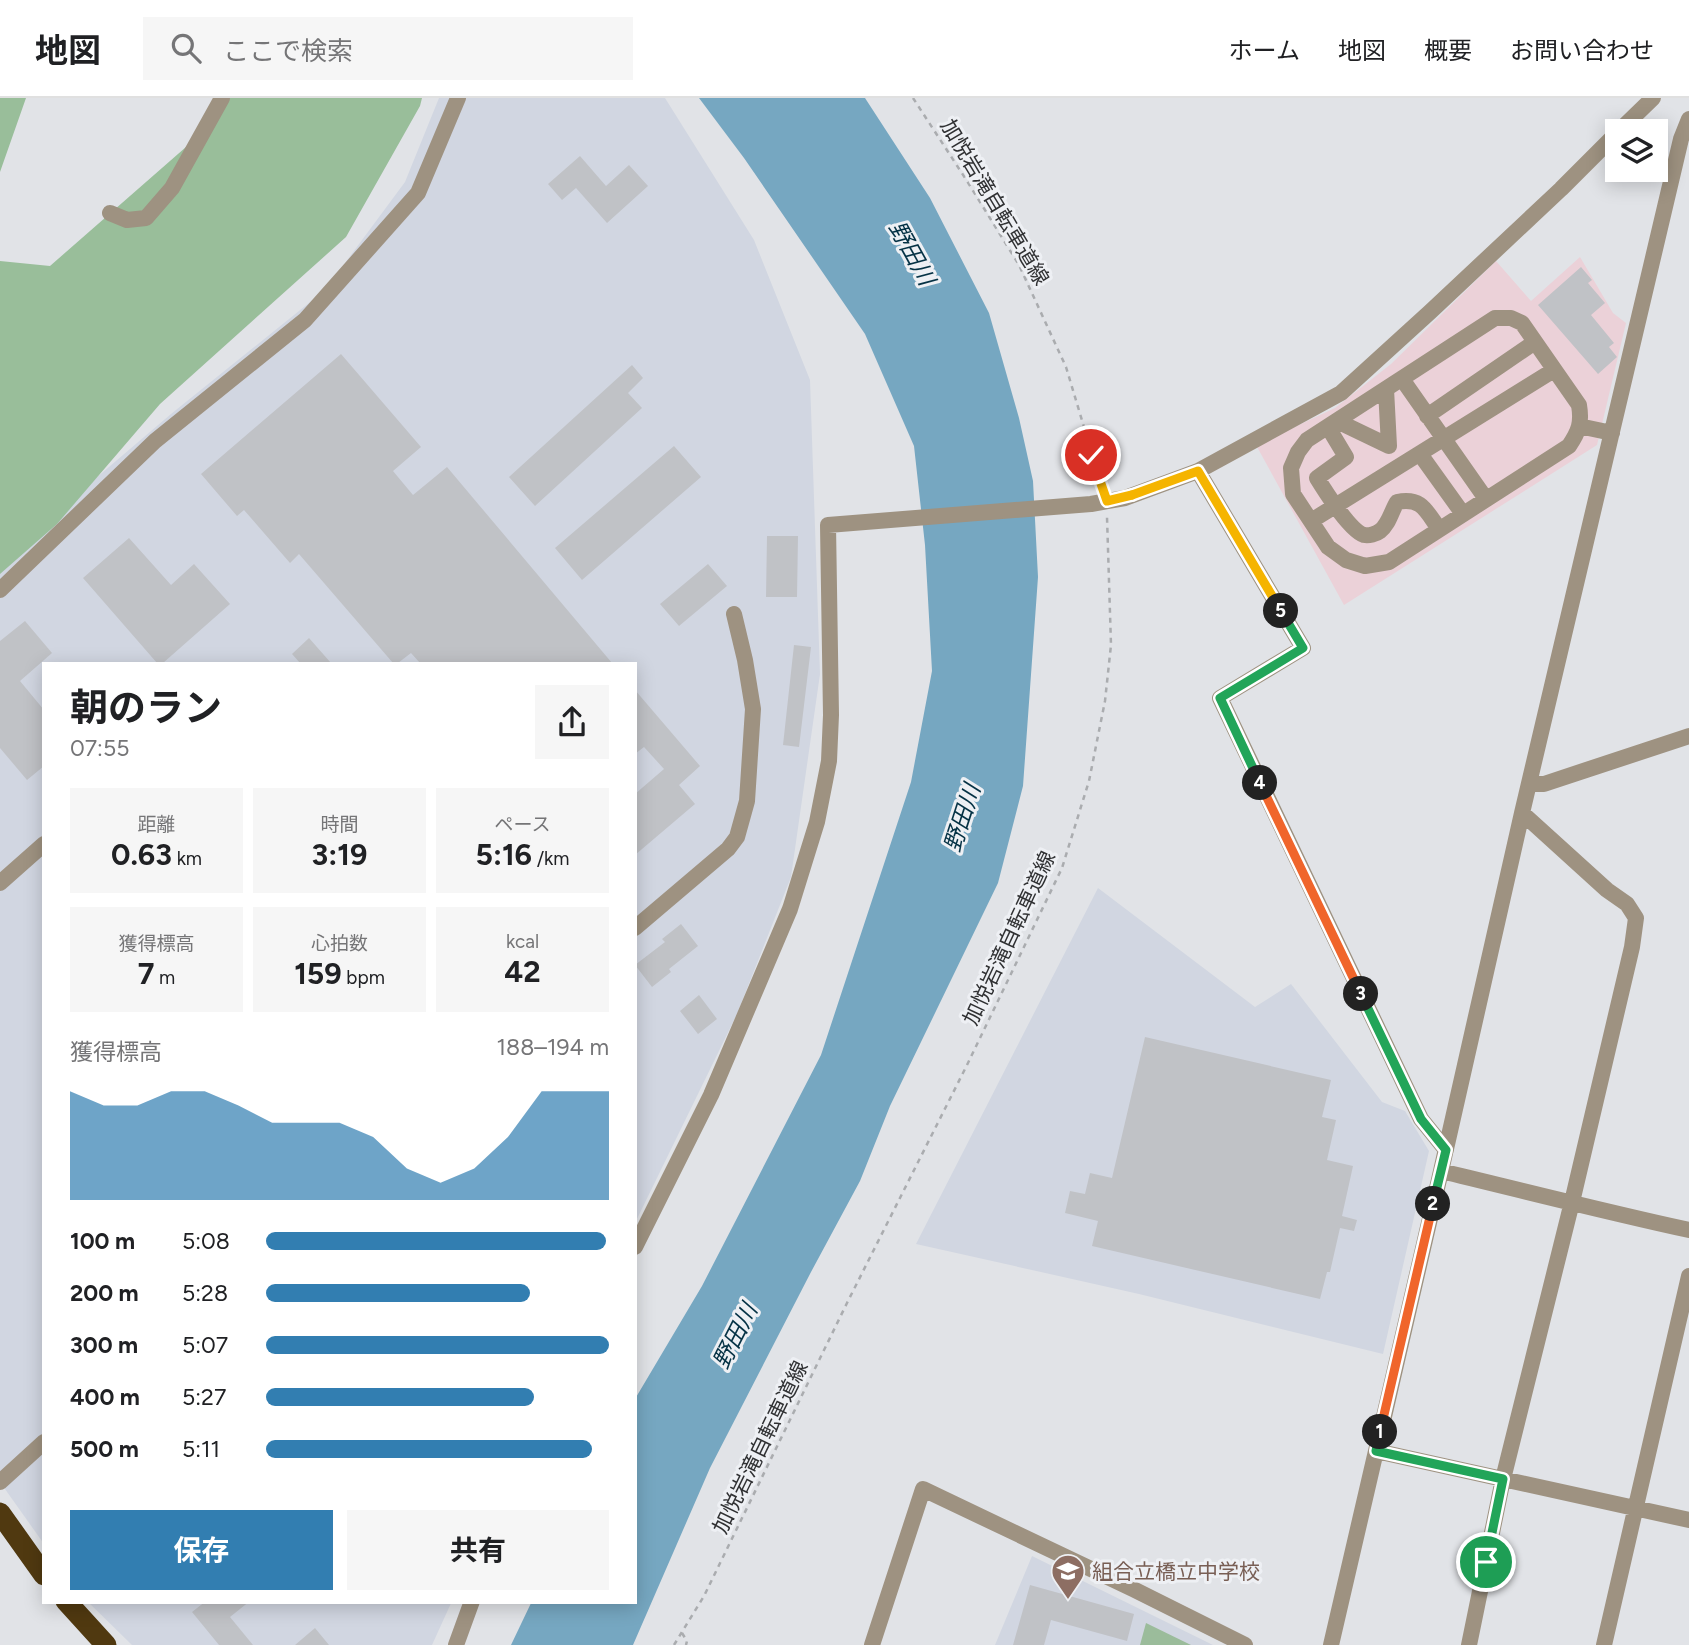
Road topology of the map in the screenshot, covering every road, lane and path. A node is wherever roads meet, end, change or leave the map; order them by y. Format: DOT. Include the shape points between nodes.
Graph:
graph roads {
  1 [pos="222,98"];
  2 [pos="458,98"];
  3 [pos="913,98"];
  4 [pos="1653,98"];
  5 [pos="1631,119"];
  6 [pos="1689,119"];
  7 [pos="1605,145"];
  8 [pos="110,213"];
  9 [pos="1535,342"];
  10 [pos="1554,370"];
  11 [pos="1402,379"];
  12 [pos="1386,389"];
  13 [pos="1427,416"];
  14 [pos="1332,424"];
  15 [pos="1580,426"];
  16 [pos="1612,433"];
  17 [pos="1444,439"];
  18 [pos="1420,454"];
  19 [pos="1198,471"];
  20 [pos="1486,499"];
  21 [pos="1099,503"];
  22 [pos="1335,506"];
  23 [pos="1463,514"];
  24 [pos="1311,521"];
  25 [pos="1439,529"];
  26 [pos="0,590"];
  27 [pos="734,614"];
  28 [pos="1689,736"];
  29 [pos="1529,784"];
  30 [pos="1522,813"];
  31 [pos="42,846"];
  32 [pos="0,883"];
  33 [pos="637,926"];
  34 [pos="1446,1150"];
  35 [pos="1441,1171"];
  36 [pos="1572,1202"];
  37 [pos="1689,1230"];
  38 [pos="637,1243"];
  39 [pos="1689,1276"];
  40 [pos="42,1444"];
  41 [pos="1376,1451"];
  42 [pos="1503,1479"];
  43 [pos="0,1482"];
  44 [pos="1636,1509"];
  45 [pos="0,1513"];
  46 [pos="1689,1520"];
  47 [pos="42,1572"];
  48 [pos="69,1604"];
  49 [pos="471,1604"];
  50 [pos="681,1632"];
  51 [pos="106,1645"];
  52 [pos="456,1645"];
  53 [pos="674,1645"];
  54 [pos="686,1645"];
  55 [pos="872,1645"];
  56 [pos="1245,1645"];
  57 [pos="1331,1645"];
  58 [pos="1469,1645"];
  59 [pos="1604,1645"];
  1 -- 8 [label="street" via="172,188 146,218 127,220"];
  2 -- 26 [label="street" via="418,193 305,320 155,441"];
  3 -- 21 [label="path, 加悦岩滝自転車道線" via="1012,254 1039,307 1066,368 1091,455"];
  4 -- 5 [label="street"];
  6 -- 16 [label="street"];
  7 -- 19 [label="street" via="1341,393"];
  9 -- 10 [label="street"];
  9 -- 11 [label="street" via="1522,323 1495,318"];
  9 -- 13 [label="street"];
  10 -- 15 [label="street" via="1579,405"];
  10 -- 17 [label="street"];
  11 -- 12 [label="street"];
  11 -- 13 [label="street"];
  12 -- 14 [label="street"];
  12 -- 14 [label="street" via="1389,446"];
  13 -- 17 [label="street"];
  14 -- 22 [label="street" via="1346,457 1317,478"];
  14 -- 24 [label="street" via="1307,440 1291,468 1293,494"];
  15 -- 16 [label="street"];
  15 -- 20 [label="street" via="1569,446"];
  16 -- 29 [label="street"];
  17 -- 18 [label="street"];
  17 -- 20 [label="street"];
  18 -- 22 [label="street"];
  18 -- 23 [label="street"];
  19 -- 21 [label="street"];
  19 -- 34 [label="street" via="1303,648 1220,698 1421,1119"];
  20 -- 23 [label="street"];
  21 -- 38 [label="street" via="828,526 831,715 817,822 790,909 716,1083"];
  21 -- 50 [label="path, 加悦岩滝自転車道線" via="1111,645 1088,781 1062,868 710,1584"];
  22 -- 24 [label="street"];
  22 -- 25 [label="street" via="1366,536 1381,530 1397,502 1407,500 1423,507"];
  23 -- 25 [label="street"];
  24 -- 25 [label="street" via="1328,547 1365,566 1389,562"];
  27 -- 33 [label="street" via="753,709 747,801 737,837"];
  28 -- 29 [label="street" via="1544,784"];
  29 -- 30 [label="street"];
  30 -- 34 [label="street"];
  30 -- 36 [label="street" via="1628,904 1636,918"];
  31 -- 32 [label="street"];
  34 -- 35 [label="street"];
  35 -- 36 [label="street"];
  35 -- 41 [label="street"];
  36 -- 37 [label="street"];
  36 -- 42 [label="street"];
  39 -- 44 [label="street"];
  40 -- 43 [label="street"];
  41 -- 42 [label="street"];
  41 -- 57 [label="street"];
  42 -- 44 [label="street"];
  42 -- 58 [label="street"];
  44 -- 46 [label="street"];
  44 -- 59 [label="street"];
  45 -- 47 [label="highway"];
  48 -- 51 [label="highway"];
  49 -- 52 [label="street"];
  50 -- 53 [label="path, 加悦岩滝自転車道線"];
  50 -- 54 [label="path"];
  55 -- 56 [label="street" via="923,1489"];
}
